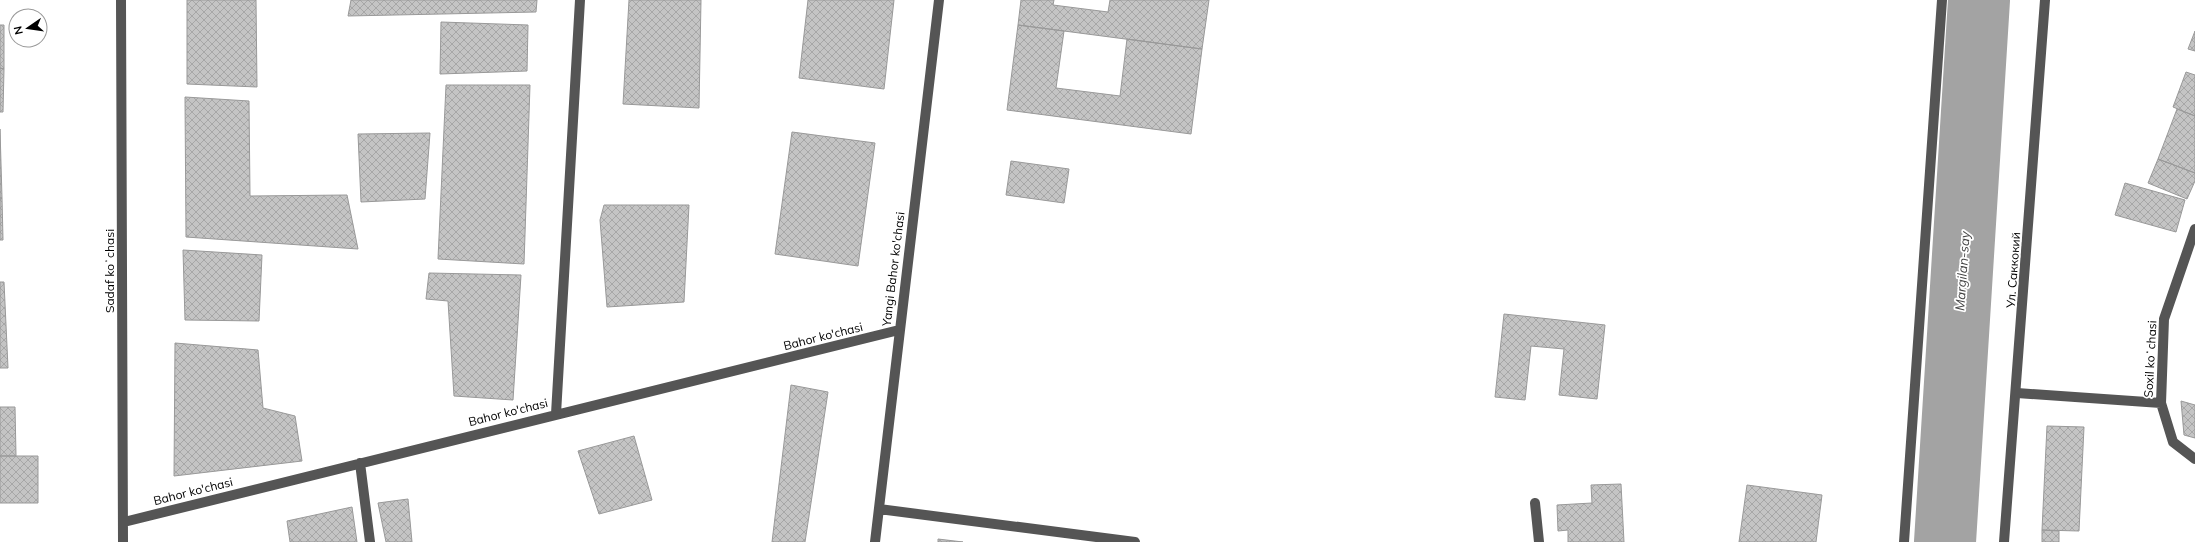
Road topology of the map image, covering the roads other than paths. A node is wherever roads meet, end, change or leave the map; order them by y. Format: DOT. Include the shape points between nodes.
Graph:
graph roads {
  1 [pos="120,0"];
  2 [pos="580,0"];
  3 [pos="939,0"];
  4 [pos="1942,0"];
  5 [pos="2045,0"];
  6 [pos="2195,228"];
  7 [pos="899,330"];
  8 [pos="2017,393"];
  9 [pos="2161,403"];
  10 [pos="556,414"];
  11 [pos="2195,459"];
  12 [pos="360,462"];
  13 [pos="1535,503"];
  14 [pos="880,509"];
  15 [pos="124,522"];
  16 [pos="123,542"];
  17 [pos="370,542"];
  18 [pos="875,542"];
  19 [pos="1135,542"];
  20 [pos="1539,542"];
  21 [pos="1904,542"];
  22 [pos="2004,542"];
  1 -- 15 [label="street, Sadaf koʻchasi"];
  2 -- 10 [label="street"];
  3 -- 7 [label="street, Yangi Bahor ko'chasi"];
  4 -- 21 [label="street"];
  5 -- 8 [label="street, Ул. Саккокий"];
  6 -- 9 [label="street, Soxil koʻchasi" via="2164,319"];
  7 -- 10 [label="street, Bahor ko'chasi"];
  7 -- 14 [label="street, Yangi Bahor ko'chasi"];
  8 -- 9 [label="street"];
  8 -- 22 [label="street, Ул. Саккокий"];
  9 -- 11 [label="street, Soxil koʻchasi" via="2173,442"];
  10 -- 12 [label="street, Bahor ko'chasi"];
  12 -- 15 [label="street, Bahor ko'chasi"];
  12 -- 17 [label="street"];
  13 -- 20 [label="street"];
  14 -- 18 [label="street, Yangi Bahor ko'chasi"];
  14 -- 19 [label="street"];
  15 -- 16 [label="street, Sadaf koʻchasi"];
}
